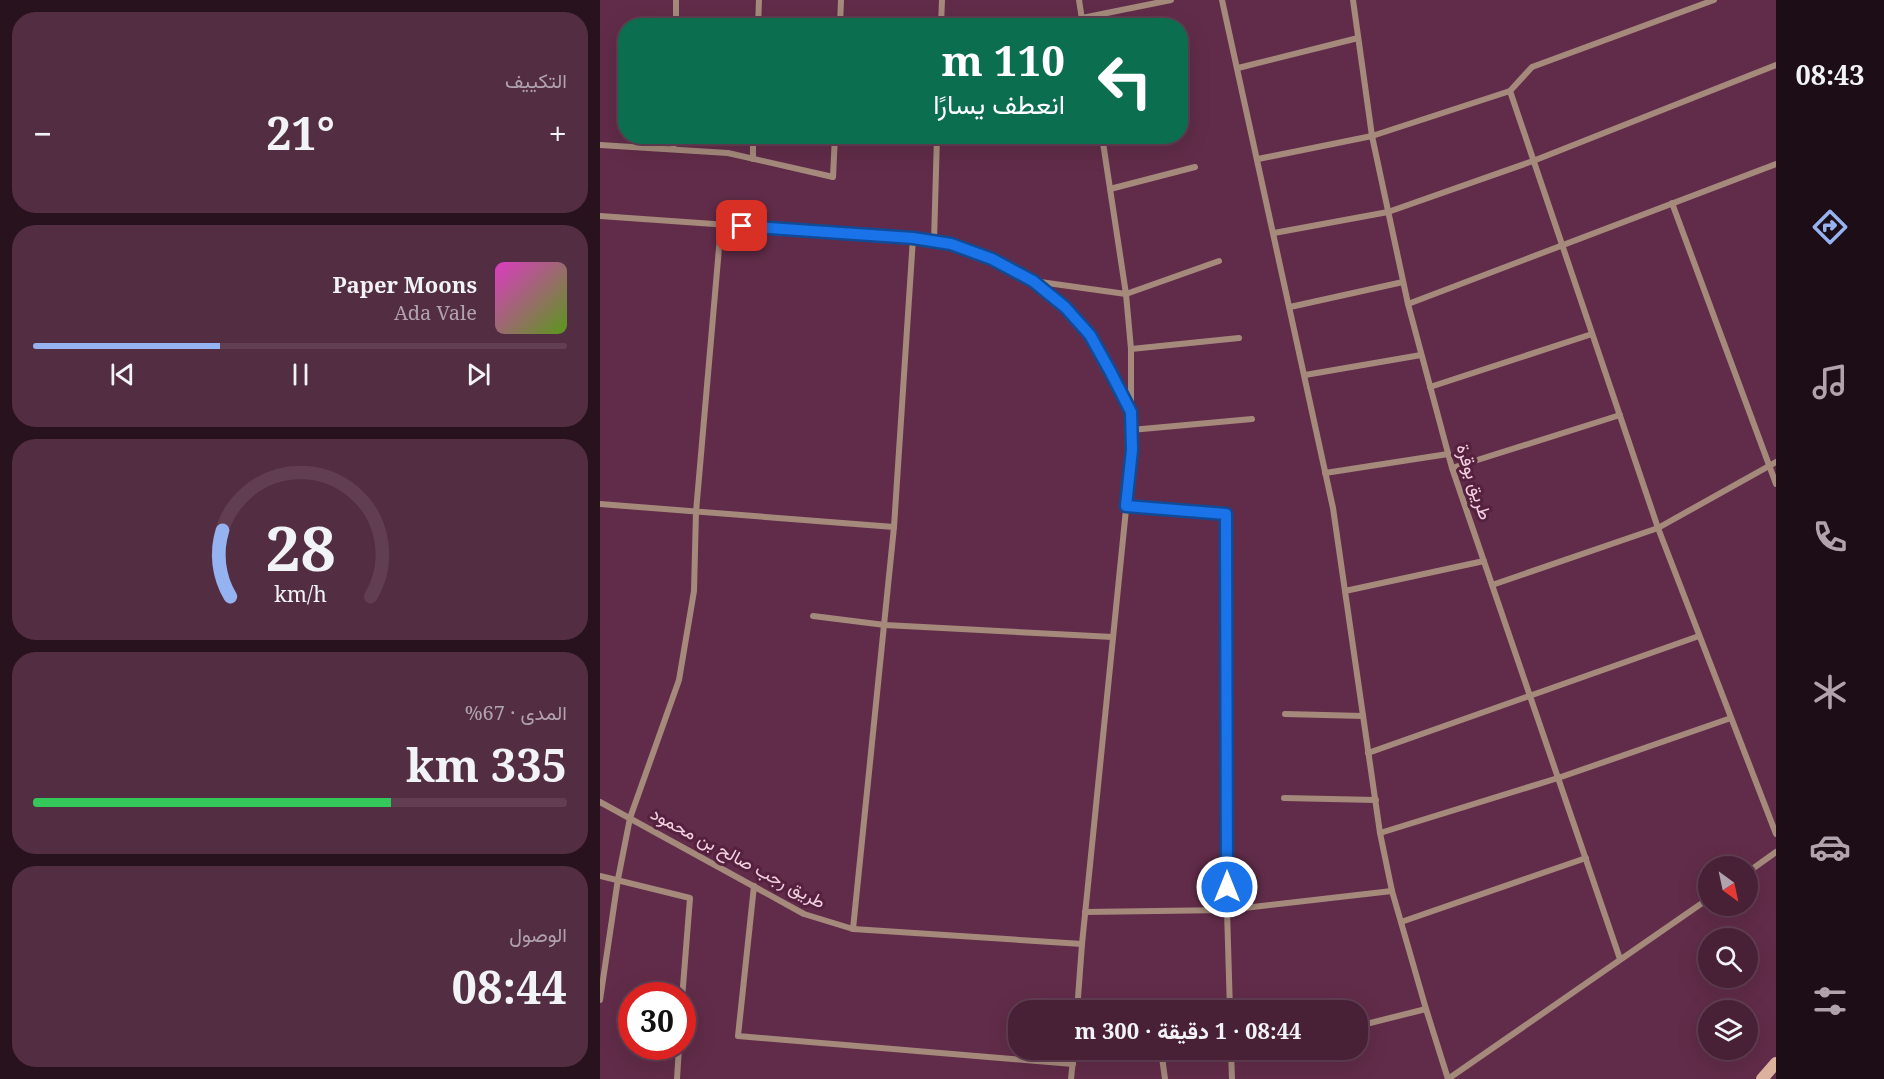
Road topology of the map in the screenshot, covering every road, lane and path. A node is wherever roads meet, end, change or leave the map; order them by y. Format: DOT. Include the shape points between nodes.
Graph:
graph roads {
  1 [pos="676,0"];
  2 [pos="759,0"];
  3 [pos="841,0"];
  4 [pos="942,0"];
  5 [pos="1079,0"];
  6 [pos="1172,0"];
  7 [pos="1222,0"];
  8 [pos="1353,0"];
  9 [pos="1714,0"];
  10 [pos="676,18"];
  11 [pos="758,18"];
  12 [pos="840,18"];
  13 [pos="941,18"];
  14 [pos="1082,18"];
  15 [pos="1358,38"];
  16 [pos="1776,65"];
  17 [pos="1238,68"];
  18 [pos="1509,91"];
  19 [pos="1372,136"];
  20 [pos="674,144"];
  21 [pos="753,144"];
  22 [pos="835,144"];
  23 [pos="937,144"];
  24 [pos="1103,144"];
  25 [pos="600,145"];
  26 [pos="674,149"];
  27 [pos="753,159"];
  28 [pos="1258,159"];
  29 [pos="1533,161"];
  30 [pos="1776,164"];
  31 [pos="1195,167"];
  32 [pos="1110,189"];
  33 [pos="1672,203"];
  34 [pos="1388,212"];
  35 [pos="600,216"];
  36 [pos="721,225"];
  37 [pos="1274,233"];
  38 [pos="913,238"];
  39 [pos="934,241"];
  40 [pos="1562,245"];
  41 [pos="1219,261"];
  42 [pos="1033,281"];
  43 [pos="1403,282"];
  44 [pos="1126,294"];
  45 [pos="1407,304"];
  46 [pos="1290,307"];
  47 [pos="1592,334"];
  48 [pos="1239,338"];
  49 [pos="1131,349"];
  50 [pos="1421,356"];
  51 [pos="1305,375"];
  52 [pos="1430,387"];
  53 [pos="1131,412"];
  54 [pos="1620,415"];
  55 [pos="1252,419"];
  56 [pos="1131,430"];
  57 [pos="1448,454"];
  58 [pos="1776,462"];
  59 [pos="1769,466"];
  60 [pos="1452,468"];
  61 [pos="1325,473"];
  62 [pos="1776,484"];
  63 [pos="600,504"];
  64 [pos="1126,506"];
  65 [pos="696,512"];
  66 [pos="894,527"];
  67 [pos="1658,528"];
  68 [pos="1484,561"];
  69 [pos="1492,585"];
  70 [pos="1345,591"];
  71 [pos="813,616"];
  72 [pos="885,625"];
  73 [pos="1699,636"];
  74 [pos="1113,637"];
  75 [pos="1530,696"];
  76 [pos="1285,714"];
  77 [pos="1363,716"];
  78 [pos="1731,718"];
  79 [pos="1368,753"];
  80 [pos="1558,778"];
  81 [pos="1284,798"];
  82 [pos="1376,800"];
  83 [pos="600,802"];
  84 [pos="630,818"];
  85 [pos="1380,833"];
  86 [pos="1776,834"];
  87 [pos="1776,852"];
  88 [pos="1586,858"];
  89 [pos="1758,865"];
  90 [pos="600,876"];
  91 [pos="618,879"];
  92 [pos="754,886"];
  93 [pos="1392,891"];
  94 [pos="1698,905"];
  95 [pos="1227,910"];
  96 [pos="1085,912"];
  97 [pos="1401,922"];
  98 [pos="853,929"];
  99 [pos="1082,945"];
  100 [pos="1620,960"];
  101 [pos="683,982"];
  102 [pos="600,1000"];
  103 [pos="1078,1000"];
  104 [pos="1230,1000"];
  105 [pos="1426,1009"];
  106 [pos="1368,1024"];
  107 [pos="678,1060"];
  108 [pos="1073,1060"];
  109 [pos="1162,1060"];
  110 [pos="1231,1060"];
  111 [pos="1776,1063"];
  112 [pos="1073,1064"];
  113 [pos="677,1079"];
  114 [pos="1071,1079"];
  115 [pos="1165,1079"];
  116 [pos="1232,1079"];
  117 [pos="1448,1079"];
  118 [pos="1762,1079"];
  1 -- 10 [label="street"];
  2 -- 11 [label="street"];
  3 -- 12 [label="street"];
  4 -- 13 [label="street"];
  5 -- 14 [label="street"];
  6 -- 14 [label="street"];
  7 -- 17 [label="street"];
  8 -- 15 [label="street, طريق بوقرة"];
  9 -- 18 [label="street" via="1532,67"];
  15 -- 17 [label="street"];
  15 -- 19 [label="street, طريق بوقرة"];
  16 -- 29 [label="street"];
  17 -- 28 [label="street"];
  18 -- 19 [label="street"];
  18 -- 29 [label="street"];
  19 -- 28 [label="street"];
  19 -- 34 [label="street, طريق بوقرة"];
  20 -- 26 [label="street"];
  21 -- 27 [label="street"];
  22 -- 27 [label="street" via="833,177"];
  23 -- 39 [label="street"];
  24 -- 32 [label="street"];
  25 -- 26 [label="street"];
  26 -- 27 [label="street"];
  28 -- 37 [label="street"];
  29 -- 34 [label="street"];
  29 -- 40 [label="street"];
  30 -- 33 [label="street"];
  31 -- 32 [label="street"];
  32 -- 44 [label="street"];
  33 -- 40 [label="street"];
  33 -- 59 [label="street"];
  34 -- 37 [label="street"];
  34 -- 43 [label="street, طريق بوقرة"];
  35 -- 36 [label="street"];
  36 -- 38 [label="street"];
  36 -- 65 [label="street"];
  37 -- 46 [label="street"];
  38 -- 39 [label="street"];
  38 -- 66 [label="street"];
  39 -- 42 [label="street" via="992,259"];
  40 -- 45 [label="street"];
  40 -- 47 [label="street"];
  41 -- 44 [label="street"];
  42 -- 44 [label="street"];
  42 -- 53 [label="street" via="1065,307 1090,335"];
  43 -- 45 [label="street, طريق بوقرة"];
  43 -- 46 [label="street"];
  44 -- 49 [label="street"];
  45 -- 50 [label="street, طريق بوقرة"];
  46 -- 51 [label="street"];
  47 -- 52 [label="street"];
  47 -- 54 [label="street"];
  48 -- 49 [label="street"];
  49 -- 53 [label="street"];
  50 -- 51 [label="street"];
  50 -- 52 [label="street, طريق بوقرة"];
  51 -- 61 [label="street"];
  52 -- 57 [label="street, طريق بوقرة"];
  53 -- 56 [label="street"];
  54 -- 60 [label="street"];
  54 -- 67 [label="street"];
  55 -- 56 [label="street"];
  56 -- 64 [label="street"];
  57 -- 60 [label="street, طريق بوقرة"];
  57 -- 61 [label="street"];
  58 -- 59 [label="street"];
  59 -- 62 [label="street"];
  59 -- 67 [label="street"];
  60 -- 68 [label="street, طريق بوقرة"];
  61 -- 70 [label="street"];
  63 -- 65 [label="street"];
  64 -- 74 [label="street"];
  64 -- 95 [label="street" via="1226,514"];
  65 -- 66 [label="street"];
  65 -- 84 [label="street" via="694,591 679,680"];
  66 -- 72 [label="street"];
  67 -- 69 [label="street"];
  67 -- 73 [label="street"];
  68 -- 69 [label="street, طريق بوقرة"];
  68 -- 70 [label="street"];
  69 -- 75 [label="street, طريق بوقرة"];
  70 -- 77 [label="street"];
  71 -- 72 [label="street"];
  72 -- 74 [label="street"];
  72 -- 98 [label="street"];
  73 -- 75 [label="street"];
  73 -- 78 [label="street"];
  74 -- 96 [label="street"];
  75 -- 79 [label="street"];
  75 -- 80 [label="street, طريق بوقرة"];
  76 -- 77 [label="street"];
  77 -- 79 [label="street"];
  78 -- 80 [label="street"];
  78 -- 86 [label="street"];
  79 -- 82 [label="street"];
  80 -- 85 [label="street"];
  80 -- 88 [label="street, طريق بوقرة"];
  81 -- 82 [label="street"];
  82 -- 85 [label="street"];
  83 -- 84 [label="street, طريق رجب صالح بن محمود"];
  84 -- 91 [label="street"];
  84 -- 92 [label="street, طريق رجب صالح بن محمود"];
  85 -- 93 [label="street"];
  87 -- 89 [label="street"];
  88 -- 97 [label="street"];
  88 -- 100 [label="street, طريق بوقرة"];
  90 -- 91 [label="street"];
  91 -- 101 [label="street" via="690,898"];
  91 -- 102 [label="street"];
  92 -- 98 [label="street, طريق رجب صالح بن محمود" via="804,914"];
  92 -- 112 [label="street" via="738,1036"];
  93 -- 95 [label="street"];
  93 -- 97 [label="street"];
  94 -- 100 [label="street"];
  95 -- 96 [label="street"];
  95 -- 104 [label="street"];
  96 -- 99 [label="street"];
  97 -- 105 [label="street"];
  98 -- 99 [label="street, طريق رجب صالح بن محمود"];
  99 -- 103 [label="street"];
  100 -- 117 [label="street"];
  105 -- 106 [label="street"];
  105 -- 117 [label="street"];
  107 -- 113 [label="street"];
  108 -- 112 [label="street"];
  109 -- 115 [label="street"];
  110 -- 116 [label="street"];
  111 -- 118 [label="street"];
  112 -- 114 [label="street"];
}
